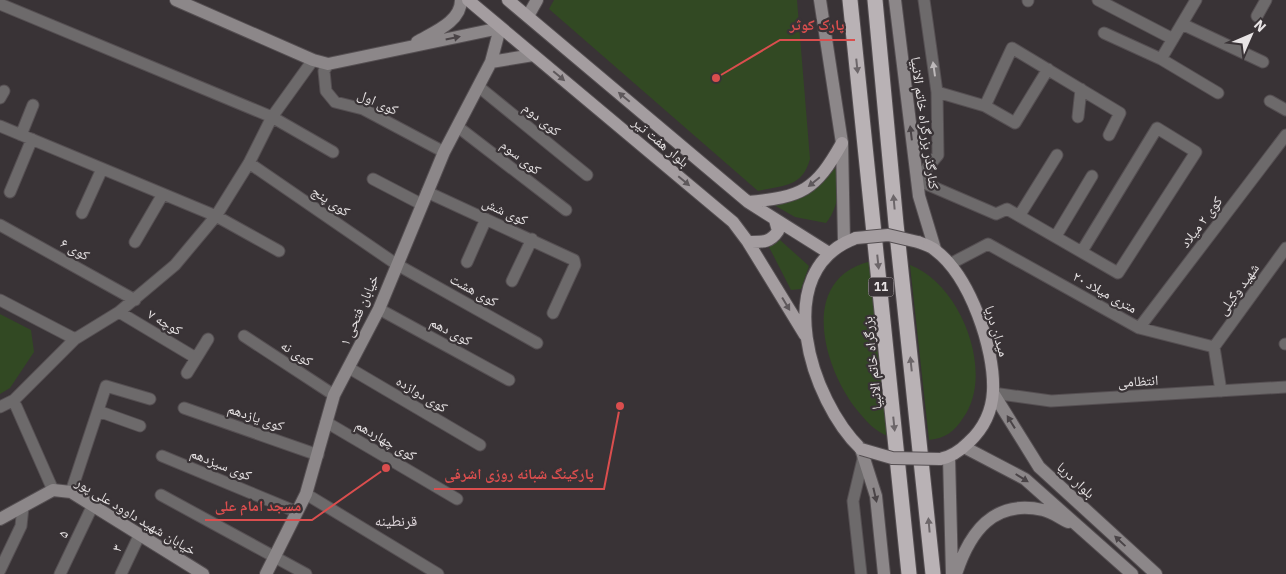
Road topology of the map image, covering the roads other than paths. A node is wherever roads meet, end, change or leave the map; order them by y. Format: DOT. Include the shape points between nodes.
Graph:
graph roads {
  1 [pos="176,0"];
  2 [pos="461,0"];
  3 [pos="468,0"];
  4 [pos="508,0"];
  5 [pos="537,0"];
  6 [pos="820,0"];
  7 [pos="850,0"];
  8 [pos="875,0"];
  9 [pos="894,0"];
  10 [pos="898,0"];
  11 [pos="924,0"];
  12 [pos="1098,0"];
  13 [pos="1196,0"];
  14 [pos="1266,0"];
  15 [pos="0,4"];
  16 [pos="896,13"];
  17 [pos="528,16"];
  18 [pos="1257,16"];
  19 [pos="1182,24"];
  20 [pos="500,28"];
  21 [pos="1104,33"];
  22 [pos="1173,39"];
  23 [pos="407,48"];
  24 [pos="533,55"];
  25 [pos="1161,59"];
  26 [pos="313,60"];
  27 [pos="491,62"];
  28 [pos="1263,62"];
  29 [pos="328,64"];
  30 [pos="1048,69"];
  31 [pos="479,87"];
  32 [pos="1081,89"];
  33 [pos="937,92"];
  34 [pos="1218,93"];
  35 [pos="1270,101"];
  36 [pos="33,105"];
  37 [pos="985,106"];
  38 [pos="1286,110"];
  39 [pos="272,117"];
  40 [pos="1078,117"];
  41 [pos="0,126"];
  42 [pos="458,127"];
  43 [pos="21,135"];
  44 [pos="1109,135"];
  45 [pos="1286,135"];
  46 [pos="32,140"];
  47 [pos="842,143"];
  48 [pos="333,152"];
  49 [pos="444,152"];
  50 [pos="1057,155"];
  51 [pos="249,163"];
  52 [pos="102,169"];
  53 [pos="587,175"];
  54 [pos="1092,176"];
  55 [pos="373,178"];
  56 [pos="917,180"];
  57 [pos="10,192"];
  58 [pos="427,192"];
  59 [pos="163,194"];
  60 [pos="748,202"];
  61 [pos="421,204"];
  62 [pos="566,210"];
  63 [pos="82,213"];
  64 [pos="216,216"];
  65 [pos="1019,216"];
  66 [pos="486,219"];
  67 [pos="775,220"];
  68 [pos="0,225"];
  69 [pos="1056,236"];
  70 [pos="532,239"];
  71 [pos="850,240"];
  72 [pos="135,242"];
  73 [pos="748,242"];
  74 [pos="1286,248"];
  75 [pos="934,249"];
  76 [pos="1082,251"];
  77 [pos="279,252"];
  78 [pos="829,253"];
  79 [pos="467,262"];
  80 [pos="396,264"];
  81 [pos="950,264"];
  82 [pos="512,281"];
  83 [pos="0,300"];
  84 [pos="135,300"];
  85 [pos="379,309"];
  86 [pos="119,312"];
  87 [pos="553,312"];
  88 [pos="1139,328"];
  89 [pos="805,335"];
  90 [pos="244,336"];
  91 [pos="75,338"];
  92 [pos="208,339"];
  93 [pos="537,343"];
  94 [pos="1214,347"];
  95 [pos="196,358"];
  96 [pos="349,368"];
  97 [pos="187,373"];
  98 [pos="509,380"];
  99 [pos="1286,387"];
  100 [pos="1221,391"];
  101 [pos="993,393"];
  102 [pos="334,395"];
  103 [pos="150,399"];
  104 [pos="16,406"];
  105 [pos="0,407"];
  106 [pos="184,408"];
  107 [pos="98,411"];
  108 [pos="326,422"];
  109 [pos="140,426"];
  110 [pos="480,445"];
  111 [pos="964,447"];
  112 [pos="862,454"];
  113 [pos="318,455"];
  114 [pos="162,456"];
  115 [pos="944,458"];
  116 [pos="53,490"];
  117 [pos="71,492"];
  118 [pos="306,494"];
  119 [pos="161,495"];
  120 [pos="457,499"];
  121 [pos="22,507"];
  122 [pos="92,507"];
  123 [pos="297,512"];
  124 [pos="0,519"];
  125 [pos="1085,531"];
  126 [pos="140,536"];
  127 [pos="274,558"];
  128 [pos="0,570"];
  129 [pos="196,572"];
  130 [pos="60,574"];
  131 [pos="120,574"];
  132 [pos="266,574"];
  133 [pos="306,574"];
  134 [pos="438,574"];
  135 [pos="861,574"];
  136 [pos="884,574"];
  137 [pos="909,574"];
  138 [pos="933,574"];
  139 [pos="952,574"];
  140 [pos="956,574"];
  141 [pos="1132,574"];
  142 [pos="1156,574"];
  1 -- 26 [label="main road"];
  2 -- 23 [label="main road" via="461,8 451,22"];
  3 -- 20 [label="main road, بلوار هفت تیر"];
  4 -- 17 [label="main road, بلوار هفت تیر"];
  5 -- 17 [label="main road"];
  6 -- 47 [label="main road"];
  7 -- 137 [label="highway, بزرگراه خاتم الانبیا / 11, one-way"];
  138 -- 8 [label="highway, 11, one-way"];
  9 -- 16 [label="main road, کنارگذر بزرگراه خاتم الانبیا"];
  10 -- 16 [label="street"];
  33 -- 11 [label="street, one-way"];
  12 -- 22 [label="street"];
  13 -- 19 [label="street"];
  14 -- 18 [label="street"];
  15 -- 39 [label="street"];
  56 -- 16 [label="main road, کنارگذر بزرگراه خاتم الانبیا, one-way"];
  60 -- 17 [label="main road, بلوار هفت تیر, one-way"];
  19 -- 22 [label="street"];
  19 -- 28 [label="street"];
  23 -- 20 [label="main road, one-way"];
  20 -- 24 [label="main road, بلوار هفت تیر"];
  20 -- 27 [label="main road, خیابان فتحی ۱"];
  21 -- 25 [label="street"];
  22 -- 25 [label="street"];
  23 -- 29 [label="main road"];
  24 -- 27 [label="main road"];
  24 -- 73 [label="main road, بلوار هفت تیر, one-way" via="733,222"];
  25 -- 34 [label="street"];
  26 -- 29 [label="main road"];
  26 -- 39 [label="street"];
  27 -- 31 [label="main road, خیابان فتحی ۱"];
  29 -- 49 [label="street, کوی اول" via="324,71 326,91 335,102 363,109"];
  30 -- 32 [label="street"];
  30 -- 37 [label="street" via="1015,123"];
  30 -- 37 [label="street" via="1012,48"];
  31 -- 42 [label="main road, خیابان فتحی ۱"];
  31 -- 53 [label="street, کوی دوم"];
  32 -- 40 [label="street"];
  32 -- 44 [label="street" via="1120,113"];
  33 -- 37 [label="street"];
  33 -- 56 [label="street" via="938,155"];
  35 -- 38 [label="street"];
  36 -- 43 [label="street"];
  39 -- 48 [label="street"];
  39 -- 51 [label="street"];
  41 -- 43 [label="street"];
  42 -- 49 [label="main road, خیابان فتحی ۱"];
  42 -- 62 [label="street, کوی سوم"];
  43 -- 46 [label="street"];
  45 -- 88 [label="street, کوی ۲ میلاد"];
  46 -- 52 [label="street"];
  46 -- 57 [label="street"];
  47 -- 60 [label="main road, one-way" via="819,180 806,189 772,200"];
  47 -- 71 [label="main road"];
  49 -- 58 [label="main road, خیابان فتحی ۱"];
  50 -- 65 [label="street"];
  51 -- 64 [label="street"];
  51 -- 80 [label="street, کوی پنج"];
  52 -- 59 [label="street"];
  52 -- 63 [label="street"];
  54 -- 69 [label="street"];
  55 -- 61 [label="street"];
  56 -- 65 [label="street" via="996,214 1008,209"];
  56 -- 75 [label="main road, کنارگذر بزرگراه خاتم الانبیا"];
  58 -- 61 [label="main road, خیابان فتحی ۱"];
  58 -- 66 [label="street, کوی شش"];
  59 -- 64 [label="street"];
  59 -- 72 [label="street"];
  60 -- 67 [label="main road, بلوار هفت تیر"];
  61 -- 80 [label="main road, خیابان فتحی ۱"];
  64 -- 77 [label="street"];
  64 -- 84 [label="street" via="174,265"];
  65 -- 69 [label="street"];
  66 -- 70 [label="street, کوی شش"];
  66 -- 79 [label="street"];
  67 -- 73 [label="main road" via="778,231 772,238 764,242"];
  67 -- 78 [label="main road, بلوار هفت تیر"];
  68 -- 84 [label="street, کوی ۶"];
  69 -- 76 [label="street"];
  70 -- 82 [label="street"];
  70 -- 87 [label="street, کوی شش" via="571,258 576,265"];
  71 -- 75 [label="main road, میدان دریا, bridge" via="888,235"];
  71 -- 78 [label="main road"];
  73 -- 89 [label="main road, بلوار هفت تیر, one-way"];
  74 -- 94 [label="street, شهید وکیلی"];
  75 -- 81 [label="main road, میدان دریا"];
  76 -- 76 [label="street" via="1118,273 1196,152 1157,128"];
  78 -- 89 [label="main road" via="810,286"];
  80 -- 85 [label="main road, خیابان فتحی ۱"];
  80 -- 93 [label="street, کوی هشت"];
  81 -- 88 [label="street, ۲۰ متری میلاد" via="988,244"];
  81 -- 101 [label="main road, میدان دریا" via="969,295 983,332 992,366"];
  83 -- 91 [label="street"];
  84 -- 86 [label="street"];
  85 -- 96 [label="main road, خیابان فتحی ۱"];
  85 -- 98 [label="street, کوی دهم"];
  86 -- 91 [label="street"];
  86 -- 95 [label="street, کوچه ۷"];
  88 -- 94 [label="street, ۲۰ متری میلاد"];
  89 -- 112 [label="main road" via="811,364 836,420"];
  90 -- 102 [label="street, کوی نه"];
  91 -- 105 [label="street" via="14,400"];
  92 -- 95 [label="street"];
  94 -- 100 [label="street"];
  95 -- 97 [label="street"];
  96 -- 102 [label="main road, خیابان فتحی ۱"];
  96 -- 110 [label="street, کوی دوازده"];
  99 -- 100 [label="street, انتظامی"];
  100 -- 101 [label="street, انتظامی" via="1051,401"];
  101 -- 111 [label="main road, میدان دریا" via="980,431"];
  142 -- 101 [label="main road, بلوار دریا, one-way" via="1039,467"];
  102 -- 108 [label="main road, خیابان فتحی ۱"];
  103 -- 107 [label="street" via="106,386"];
  104 -- 116 [label="street"];
  106 -- 113 [label="street, کوی یازدهم"];
  107 -- 109 [label="street"];
  107 -- 117 [label="street"];
  108 -- 113 [label="main road, خیابان فتحی ۱"];
  108 -- 120 [label="street, کوی چهاردهم"];
  111 -- 115 [label="main road, میدان دریا"];
  111 -- 125 [label="main road, one-way" via="1025,479"];
  112 -- 115 [label="main road, bridge" via="892,458"];
  112 -- 135 [label="street" via="853,501"];
  112 -- 136 [label="main road, one-way" via="876,496"];
  113 -- 118 [label="main road, خیابان فتحی ۱"];
  114 -- 123 [label="street, کوی سیزدهم"];
  115 -- 139 [label="main road"];
  116 -- 117 [label="main road, خیابان شهید داوود علی پور"];
  116 -- 121 [label="main road, خیابان شهید داوود علی پور"];
  117 -- 122 [label="main road, خیابان شهید داوود علی پور"];
  118 -- 123 [label="main road, خیابان فتحی ۱"];
  118 -- 134 [label="street"];
  119 -- 127 [label="street"];
  121 -- 124 [label="main road, خیابان شهید داوود علی پور"];
  121 -- 128 [label="street" via="21,526"];
  122 -- 126 [label="main road, خیابان شهید داوود علی پور"];
  122 -- 130 [label="street, ۵"];
  123 -- 127 [label="main road, خیابان فتحی ۱"];
  125 -- 140 [label="main road" via="1044,510 1012,507 998,512 980,526 961,558"];
  125 -- 141 [label="main road"];
  126 -- 129 [label="main road, خیابان شهید داوود علی پور"];
  126 -- 131 [label="street, ۳"];
  127 -- 132 [label="main road, خیابان فتحی ۱"];
  127 -- 133 [label="street"];
}
